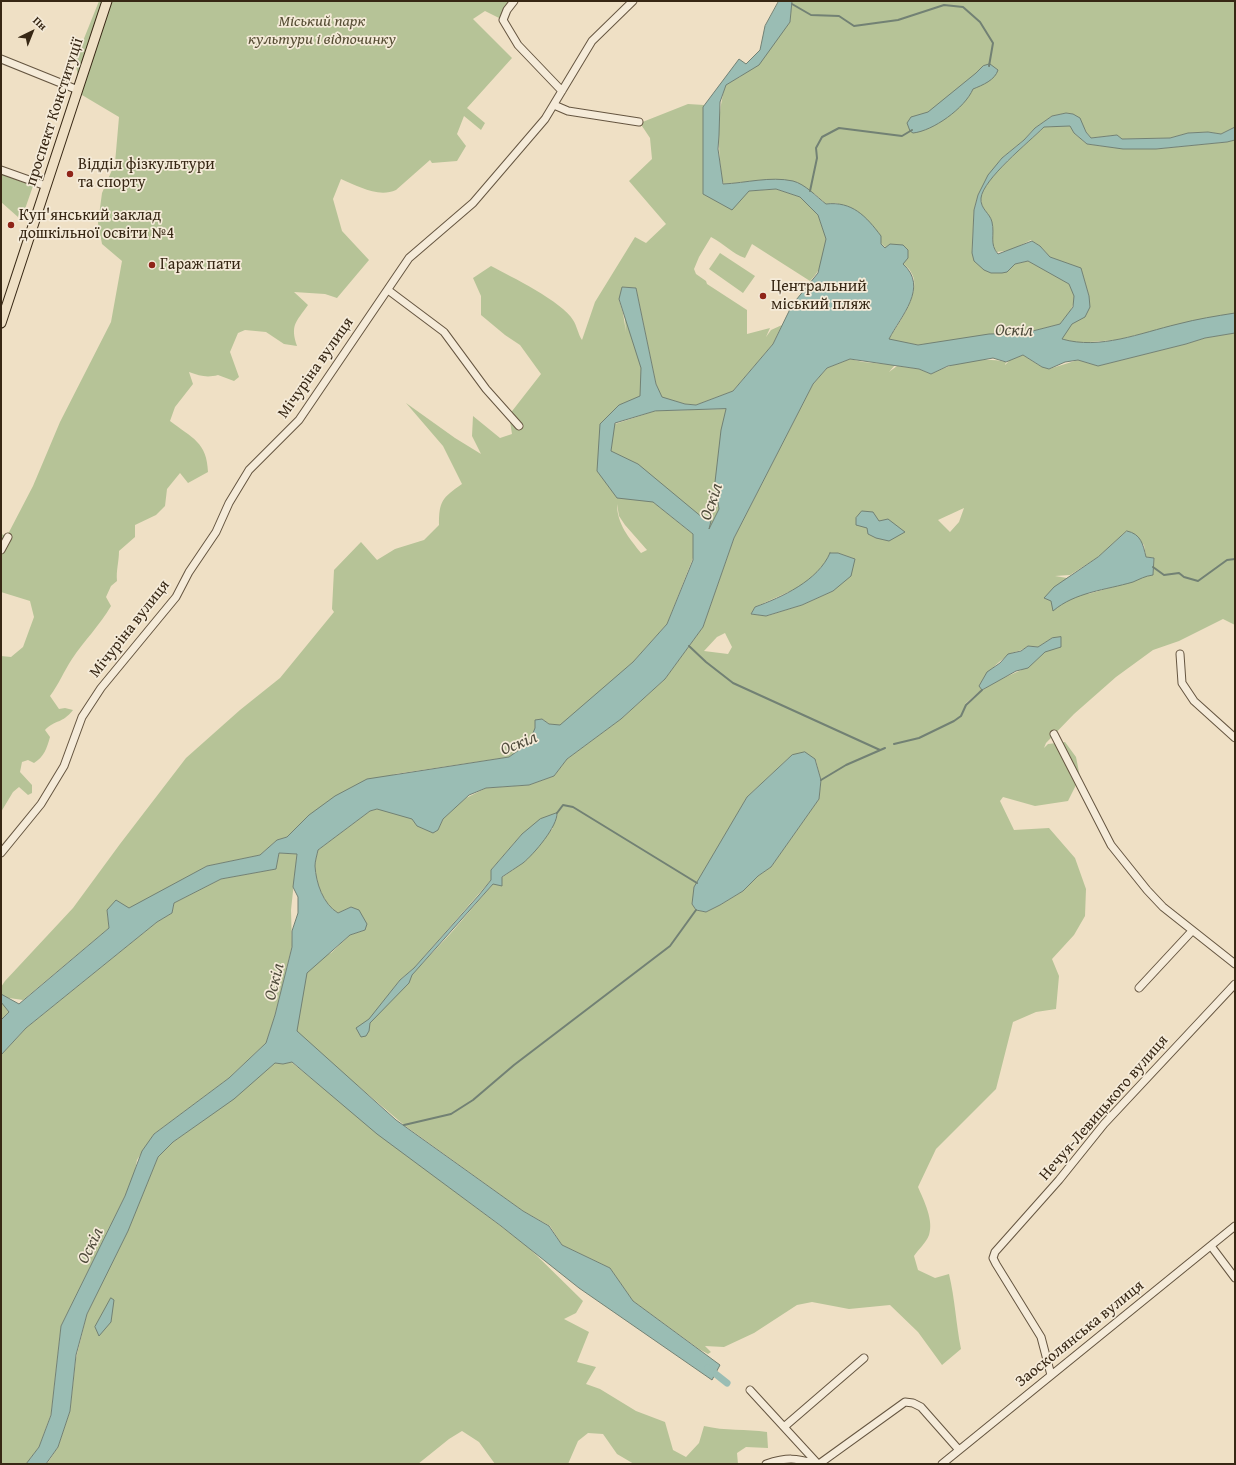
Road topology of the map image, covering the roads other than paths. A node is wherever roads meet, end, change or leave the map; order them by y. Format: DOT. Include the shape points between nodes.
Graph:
graph roads {
  1 [pos="107,1"];
  2 [pos="514,1"];
  3 [pos="633,1"];
  4 [pos="1,59"];
  5 [pos="78,90"];
  6 [pos="562,91"];
  7 [pos="554,105"];
  8 [pos="639,122"];
  9 [pos="1,170"];
  10 [pos="46,186"];
  11 [pos="388,290"];
  12 [pos="1,323"];
  13 [pos="519,426"];
  14 [pos="8,537"];
  15 [pos="1,550"];
  16 [pos="1180,654"];
  17 [pos="1054,734"];
  18 [pos="1235,738"];
  19 [pos="1,854"];
  20 [pos="1192,931"];
  21 [pos="1235,964"];
  22 [pos="1235,984"];
  23 [pos="1139,988"];
  24 [pos="1235,1226"];
  25 [pos="1211,1246"];
  26 [pos="1235,1278"];
  27 [pos="864,1358"];
  28 [pos="1051,1375"];
  29 [pos="750,1390"];
  30 [pos="784,1427"];
  31 [pos="959,1450"];
  32 [pos="766,1464"];
  33 [pos="818,1464"];
  34 [pos="942,1464"];
  1 -- 5 [label="main road, проспект Конституції"];
  2 -- 6 [label="street" via="503,20 518,46"];
  3 -- 6 [label="street, Мічуріна вулиця" via="592,41"];
  4 -- 5 [label="street"];
  5 -- 10 [label="main road, проспект Конституції"];
  6 -- 7 [label="street, Мічуріна вулиця"];
  7 -- 8 [label="street" via="568,111"];
  7 -- 11 [label="street, Мічуріна вулиця" via="545,120 473,203 410,258"];
  9 -- 10 [label="street"];
  10 -- 12 [label="main road, проспект Конституції"];
  11 -- 13 [label="street" via="444,332 486,389"];
  11 -- 19 [label="street, Мічуріна вулиця" via="299,420 249,470 229,503 216,532 189,572 176,597 101,688 82,717 64,766 41,804"];
  14 -- 15 [label="street"];
  16 -- 18 [label="street" via="1182,682 1194,701"];
  17 -- 20 [label="street" via="1111,845 1163,907"];
  20 -- 21 [label="street"];
  20 -- 23 [label="street"];
  22 -- 28 [label="street, Нечуя-Левицького вулиця" via="1104,1124 1059,1180 995,1252 993,1258 996,1264 1041,1337"];
  24 -- 25 [label="street, Заосколянська вулиця"];
  25 -- 26 [label="street"];
  25 -- 28 [label="street, Заосколянська вулиця"];
  27 -- 30 [label="street"];
  28 -- 31 [label="street, Заосколянська вулиця"];
  29 -- 30 [label="street"];
  30 -- 33 [label="street"];
  31 -- 33 [label="street" via="921,1407 905,1402"];
  31 -- 34 [label="street, Заосколянська вулиця"];
  32 -- 33 [label="street" via="785,1458"];
}
